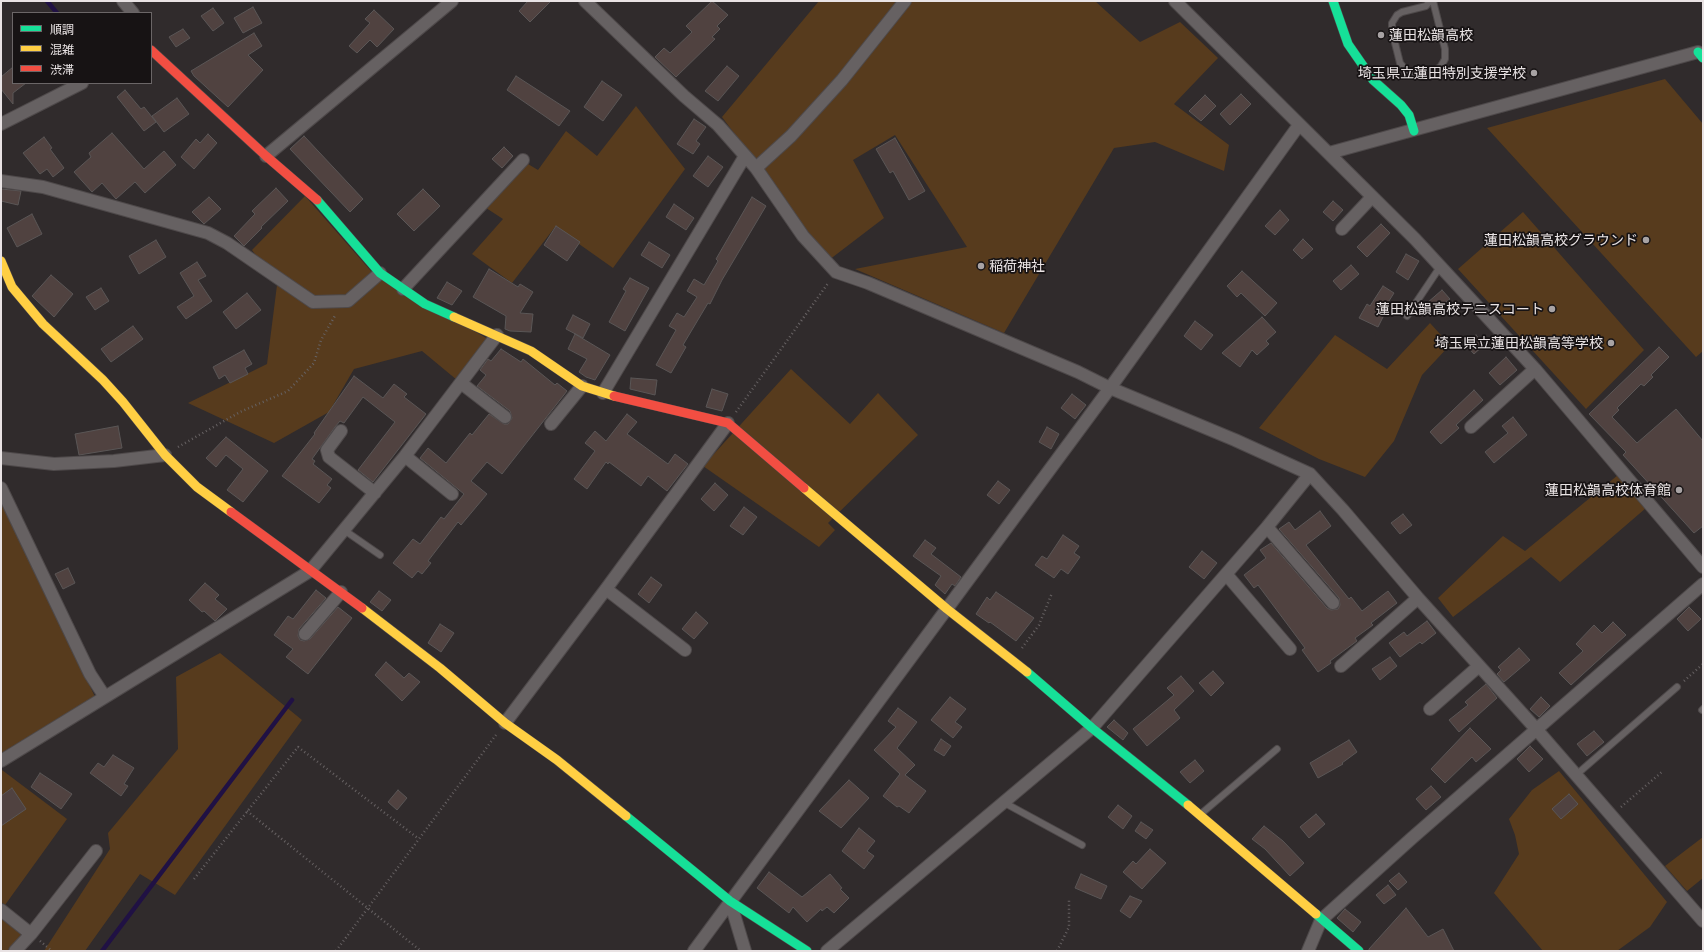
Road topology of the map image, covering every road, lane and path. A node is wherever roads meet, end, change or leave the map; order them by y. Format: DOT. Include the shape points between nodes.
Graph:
graph roads {
  1 [pos="123,1"];
  2 [pos="452,1"];
  3 [pos="585,1"];
  4 [pos="905,1"];
  5 [pos="1174,1"];
  6 [pos="1332,1"];
  7 [pos="1431,1"];
  8 [pos="132,12"];
  9 [pos="152,51"];
  10 [pos="1701,55"];
  11 [pos="80,84"];
  12 [pos="1,124"];
  13 [pos="1299,125"];
  14 [pos="1414,131"];
  15 [pos="1329,153"];
  16 [pos="266,156"];
  17 [pos="745,156"];
  18 [pos="523,160"];
  19 [pos="756,168"];
  20 [pos="1,182"];
  21 [pos="1372,197"];
  22 [pos="1342,229"];
  23 [pos="1,261"];
  24 [pos="1440,267"];
  25 [pos="836,272"];
  26 [pos="380,274"];
  27 [pos="403,289"];
  28 [pos="348,301"];
  29 [pos="1407,316"];
  30 [pos="497,336"];
  31 [pos="1535,370"];
  32 [pos="461,383"];
  33 [pos="582,386"];
  34 [pos="1110,388"];
  35 [pos="603,393"];
  36 [pos="505,417"];
  37 [pos="728,423"];
  38 [pos="552,424"];
  39 [pos="1471,427"];
  40 [pos="341,432"];
  41 [pos="165,455"];
  42 [pos="405,456"];
  43 [pos="1,458"];
  44 [pos="1310,474"];
  45 [pos="1,488"];
  46 [pos="375,493"];
  47 [pos="452,494"];
  48 [pos="1267,527"];
  49 [pos="344,530"];
  50 [pos="380,555"];
  51 [pos="1703,567"];
  52 [pos="310,571"];
  53 [pos="1226,574"];
  54 [pos="1703,584"];
  55 [pos="606,589"];
  56 [pos="340,592"];
  57 [pos="1052,593"];
  58 [pos="1418,598"];
  59 [pos="1333,603"];
  60 [pos="947,609"];
  61 [pos="305,634"];
  62 [pos="1290,648"];
  63 [pos="685,650"];
  64 [pos="1013,661"];
  65 [pos="1703,664"];
  66 [pos="1340,666"];
  67 [pos="1479,666"];
  68 [pos="1677,687"];
  69 [pos="105,697"];
  70 [pos="1430,710"];
  71 [pos="505,723"];
  72 [pos="1092,728"];
  73 [pos="1537,730"];
  74 [pos="1277,749"];
  75 [pos="1,760"];
  76 [pos="1662,770"];
  77 [pos="1576,775"];
  78 [pos="1002,802"];
  79 [pos="247,811"];
  80 [pos="1201,815"];
  81 [pos="1612,816"];
  82 [pos="419,839"];
  83 [pos="1082,845"];
  84 [pos="96,851"];
  85 [pos="194,880"];
  86 [pos="730,900"];
  87 [pos="1070,900"];
  88 [pos="367,908"];
  89 [pos="1,910"];
  90 [pos="1321,920"];
  91 [pos="1703,921"];
  92 [pos="31,934"];
  93 [pos="15,951"];
  94 [pos="336,951"];
  95 [pos="421,951"];
  96 [pos="694,951"];
  97 [pos="745,951"];
  98 [pos="807,951"];
  99 [pos="827,951"];
  100 [pos="1057,951"];
  101 [pos="1308,951"];
  102 [pos="1359,951"];
  1 -- 8 [label="street"];
  2 -- 16 [label="street"];
  3 -- 17 [label="street" via="718,125"];
  4 -- 19 [label="street" via="842,80 791,136"];
  5 -- 13 [label="street"];
  6 -- 14 [label="street" via="1348,44 1373,80 1401,105"];
  7 -- 7 [label="lane" via="1445,49 1445,59 1436,70 1411,73 1400,63 1392,23 1402,12 1426,6"];
  9 -- 16 [label="street"];
  10 -- 14 [label="street"];
  11 -- 12 [label="street"];
  13 -- 15 [label="street"];
  13 -- 34 [label="street"];
  14 -- 15 [label="street"];
  15 -- 21 [label="street"];
  16 -- 26 [label="street" via="320,203"];
  17 -- 19 [label="street"];
  17 -- 35 [label="street"];
  18 -- 27 [label="street"];
  19 -- 25 [label="street" via="803,236"];
  20 -- 28 [label="street" via="43,187 208,233 227,243 313,302"];
  21 -- 22 [label="street"];
  21 -- 24 [label="street"];
  23 -- 41 [label="street" via="12,287 43,324 103,380"];
  24 -- 29 [label="lane"];
  24 -- 31 [label="street"];
  25 -- 34 [label="street" via="1072,369"];
  25 -- 37 [label="path"];
  26 -- 27 [label="street"];
  26 -- 28 [label="street"];
  27 -- 30 [label="street" via="425,304"];
  28 -- 41 [label="path" via="334,317 320,340 314,363 288,391 240,412"];
  30 -- 32 [label="street"];
  30 -- 33 [label="street" via="530,351"];
  31 -- 39 [label="street"];
  31 -- 51 [label="street"];
  32 -- 36 [label="street"];
  32 -- 42 [label="street"];
  33 -- 35 [label="street"];
  33 -- 38 [label="street"];
  34 -- 44 [label="street"];
  34 -- 60 [label="street"];
  35 -- 37 [label="street"];
  37 -- 55 [label="street"];
  37 -- 60 [label="street"];
  40 -- 46 [label="street" via="327,450 329,457"];
  41 -- 43 [label="street" via="54,464"];
  41 -- 52 [label="street" via="197,487"];
  42 -- 46 [label="street"];
  42 -- 47 [label="street"];
  44 -- 48 [label="street"];
  44 -- 58 [label="street"];
  45 -- 69 [label="street" via="90,674"];
  46 -- 49 [label="street"];
  48 -- 53 [label="street"];
  48 -- 59 [label="street"];
  49 -- 50 [label="lane"];
  49 -- 52 [label="street"];
  52 -- 56 [label="street"];
  52 -- 69 [label="street"];
  53 -- 62 [label="street"];
  53 -- 72 [label="street"];
  54 -- 73 [label="street"];
  55 -- 63 [label="street"];
  55 -- 71 [label="street"];
  56 -- 61 [label="street"];
  56 -- 71 [label="street" via="440,668"];
  57 -- 64 [label="path" via="1039,625"];
  58 -- 66 [label="street"];
  58 -- 67 [label="street"];
  60 -- 64 [label="street"];
  60 -- 86 [label="street"];
  64 -- 72 [label="street"];
  65 -- 68 [label="path"];
  67 -- 70 [label="street"];
  67 -- 73 [label="street"];
  68 -- 77 [label="lane"];
  69 -- 75 [label="street"];
  71 -- 82 [label="path"];
  71 -- 86 [label="street" via="557,760"];
  72 -- 78 [label="street"];
  72 -- 80 [label="street"];
  73 -- 77 [label="street"];
  73 -- 90 [label="street"];
  74 -- 80 [label="lane"];
  76 -- 81 [label="path"];
  77 -- 81 [label="street"];
  78 -- 83 [label="lane"];
  78 -- 99 [label="street"];
  79 -- 82 [label="path" via="298,747"];
  79 -- 85 [label="path"];
  79 -- 88 [label="path"];
  80 -- 90 [label="street"];
  81 -- 91 [label="street"];
  82 -- 88 [label="path"];
  84 -- 92 [label="street"];
  86 -- 96 [label="street"];
  86 -- 97 [label="street"];
  86 -- 98 [label="street"];
  87 -- 100 [label="path" via="1070,927"];
  88 -- 94 [label="path"];
  88 -- 95 [label="path"];
  89 -- 92 [label="street"];
  90 -- 101 [label="street"];
  90 -- 102 [label="street"];
  92 -- 93 [label="street"];
}
